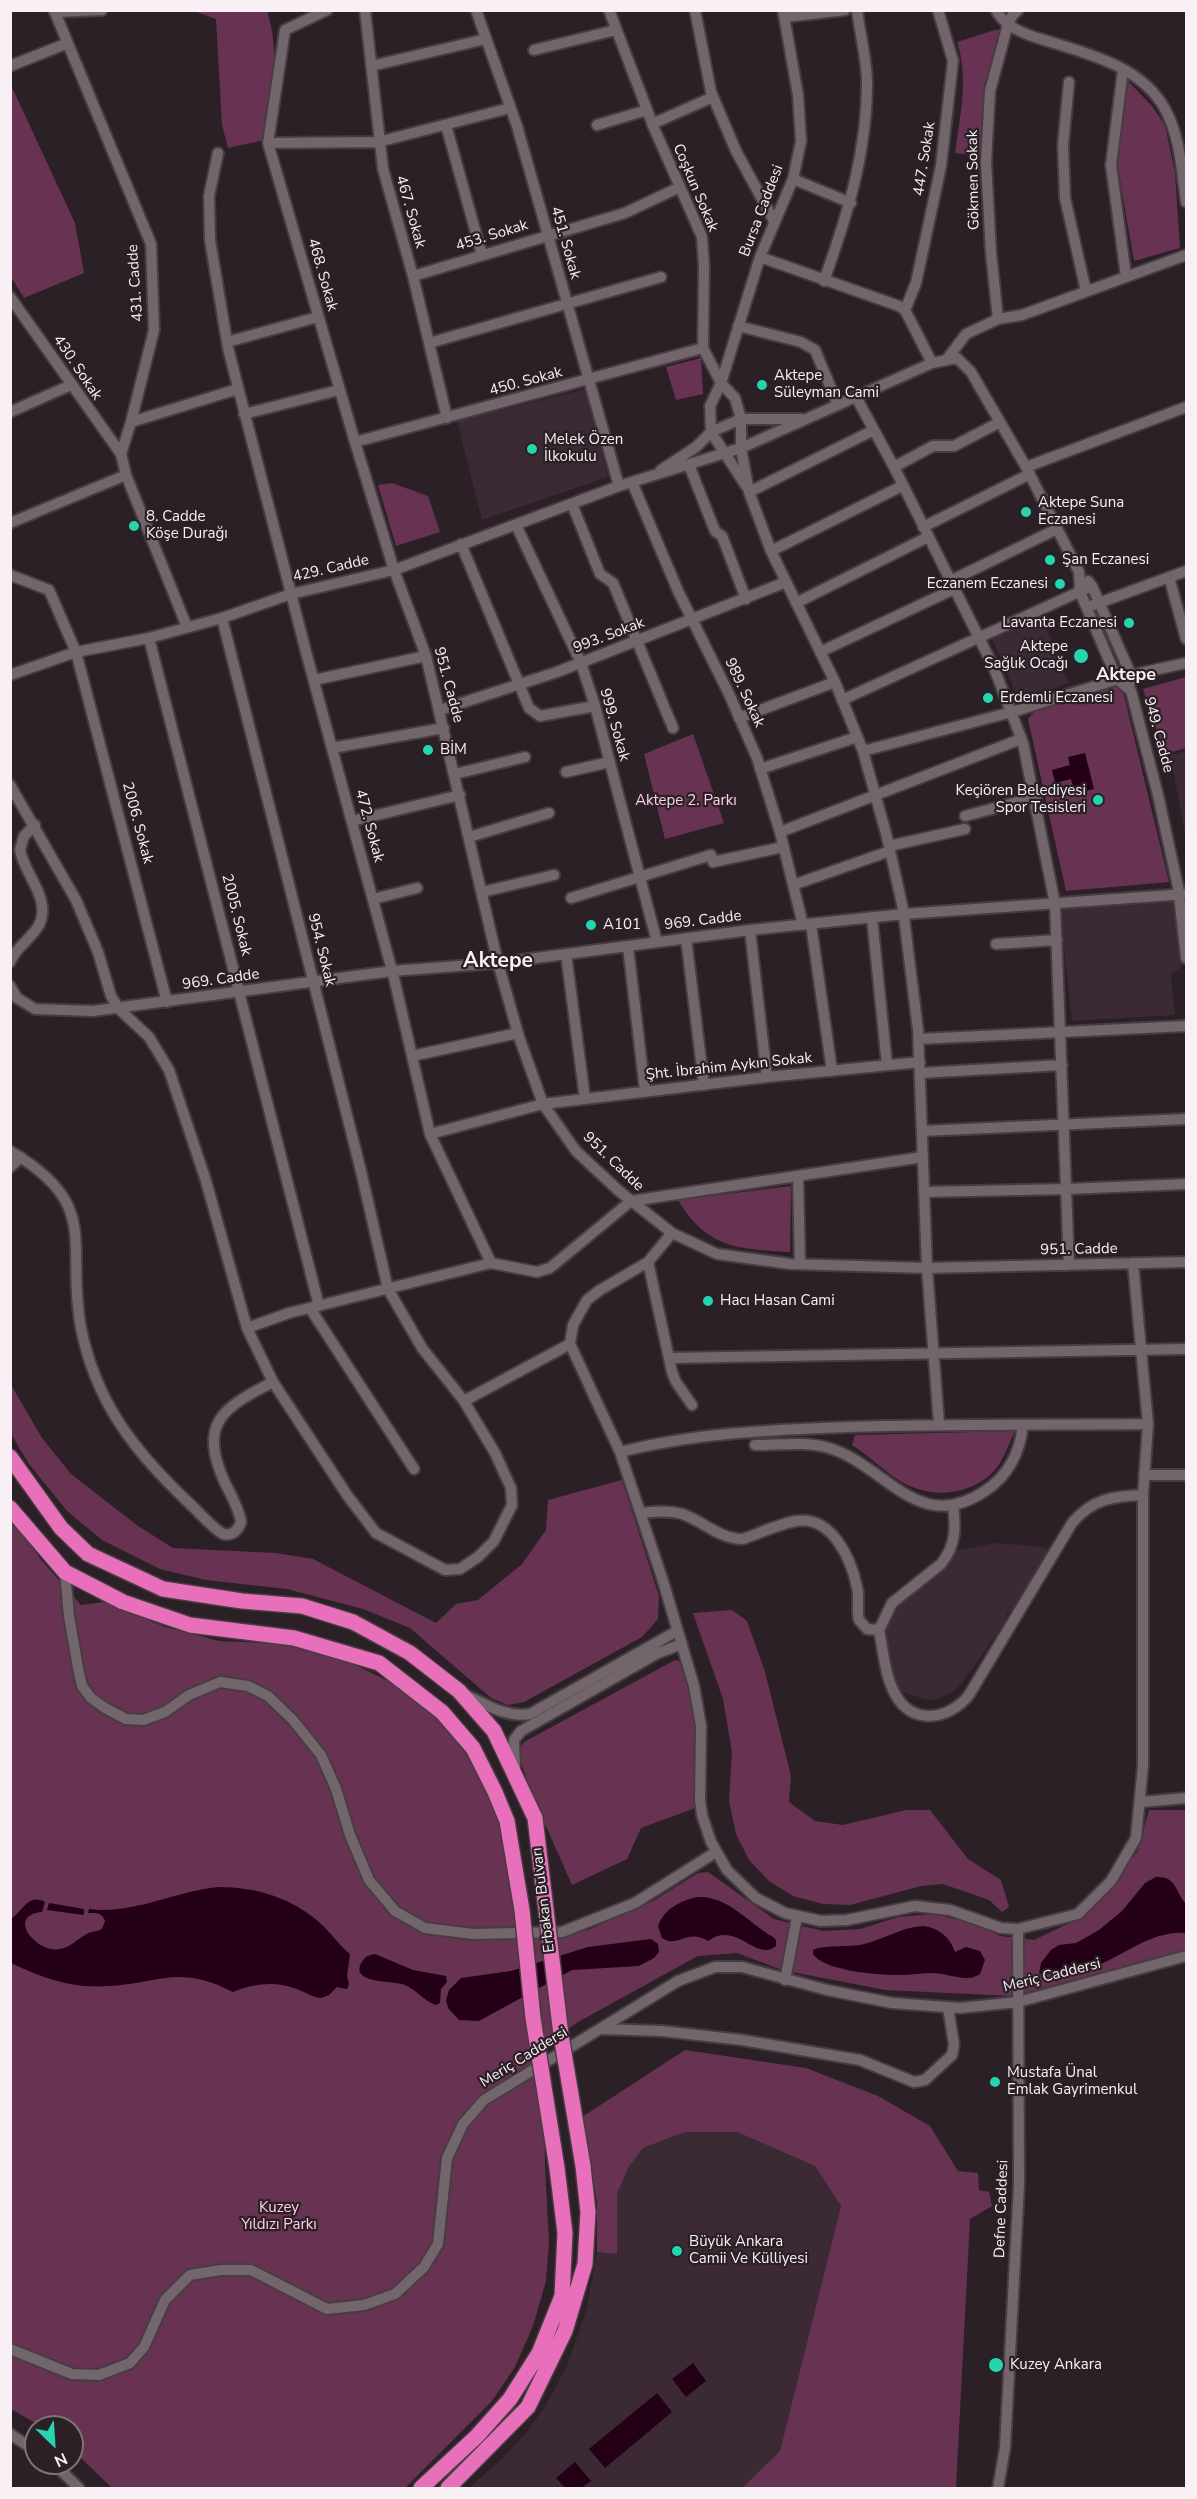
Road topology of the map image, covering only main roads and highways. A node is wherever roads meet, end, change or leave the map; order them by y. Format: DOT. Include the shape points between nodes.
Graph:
graph roads {
  1 [pos="10,1457"];
  2 [pos="10,1508"];
  3 [pos="422,2488"];
  4 [pos="448,2488"];
  1 -- 4 [label="highway, Erbakan Bulvarı, bridge" via="61,1528 88,1554 163,1589 302,1606 353,1622 410,1653 459,1691 494,1731 535,1818 561,2035 583,2166 588,2212 585,2264 565,2331 528,2407"];
  2 -- 3 [label="highway, Erbakan Bulvarı, bridge" via="65,1572 123,1602 190,1625 294,1638 379,1663 442,1712 472,1748 495,1792 507,1821 522,1910 533,2018 557,2168 565,2233 562,2296 539,2353 510,2399"];
}
